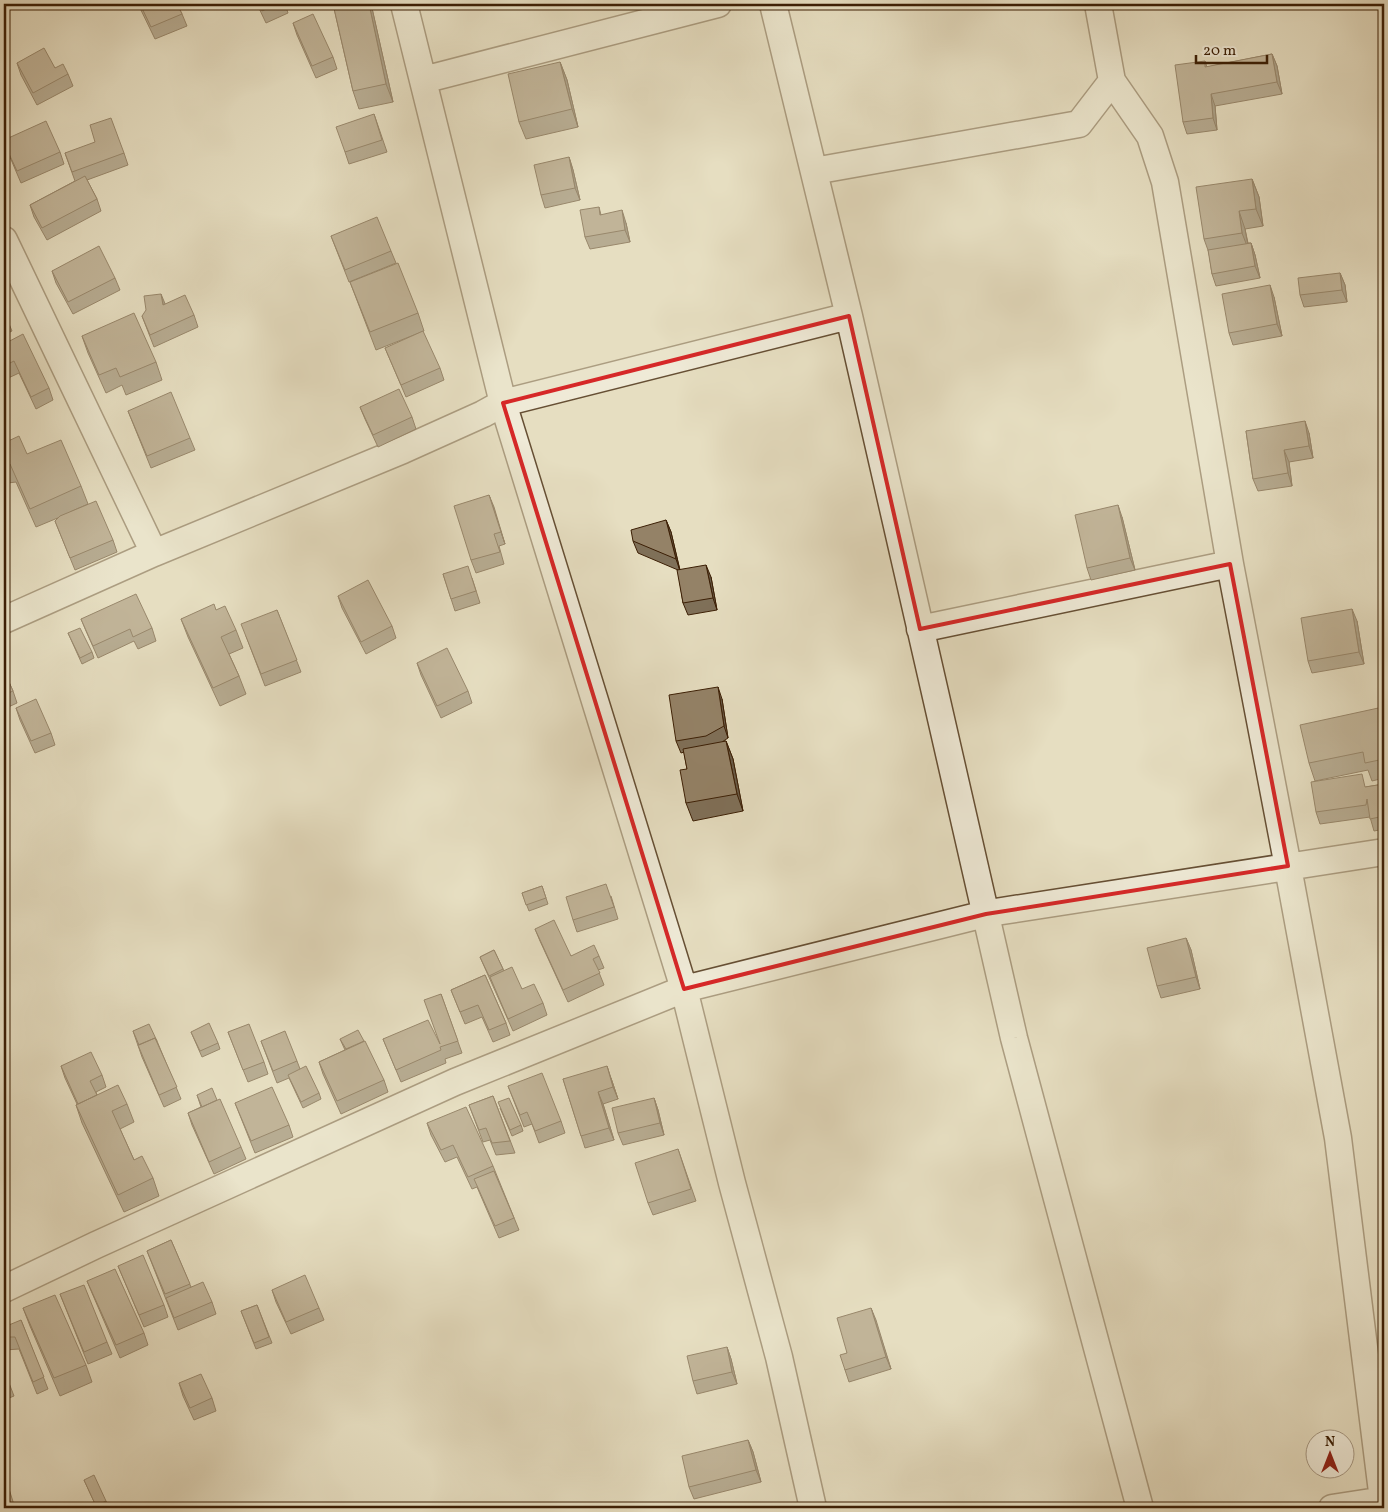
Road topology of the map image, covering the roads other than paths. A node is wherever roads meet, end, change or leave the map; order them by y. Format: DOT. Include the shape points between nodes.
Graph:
graph roads {
  1 [pos="404,4"];
  2 [pos="718,4"];
  3 [pos="773,4"];
  4 [pos="1098,4"];
  5 [pos="423,80"];
  6 [pos="1112,81"];
  7 [pos="814,171"];
  8 [pos="4,240"];
  9 [pos="849,316"];
  10 [pos="503,403"];
  11 [pos="154,553"];
  12 [pos="1230,564"];
  13 [pos="4,620"];
  14 [pos="920,629"];
  15 [pos="1384,852"];
  16 [pos="1288,866"];
  17 [pos="986,914"];
  18 [pos="684,989"];
  19 [pos="4,1289"];
  20 [pos="1383,1500"];
  21 [pos="813,1508"];
  22 [pos="1140,1508"];
  23 [pos="1332,1508"];
  1 -- 5 [label="street"];
  2 -- 5 [label="street"];
  3 -- 7 [label="street"];
  4 -- 6 [label="street"];
  5 -- 10 [label="street"];
  6 -- 7 [label="street" via="1079,124"];
  6 -- 12 [label="street" via="1150,136 1165,182"];
  7 -- 9 [label="street"];
  8 -- 11 [label="street"];
  9 -- 10 [label="street"];
  9 -- 14 [label="street"];
  10 -- 11 [label="street" via="403,450"];
  10 -- 18 [label="street"];
  11 -- 13 [label="street"];
  12 -- 14 [label="street"];
  12 -- 16 [label="street"];
  14 -- 17 [label="street"];
  15 -- 16 [label="street"];
  16 -- 17 [label="street"];
  16 -- 20 [label="street" via="1338,1138"];
  17 -- 18 [label="street"];
  17 -- 22 [label="street" via="1016,1047"];
  18 -- 19 [label="street" via="455,1082"];
  18 -- 21 [label="street" via="732,1183 780,1357"];
  20 -- 23 [label="street"];
}
